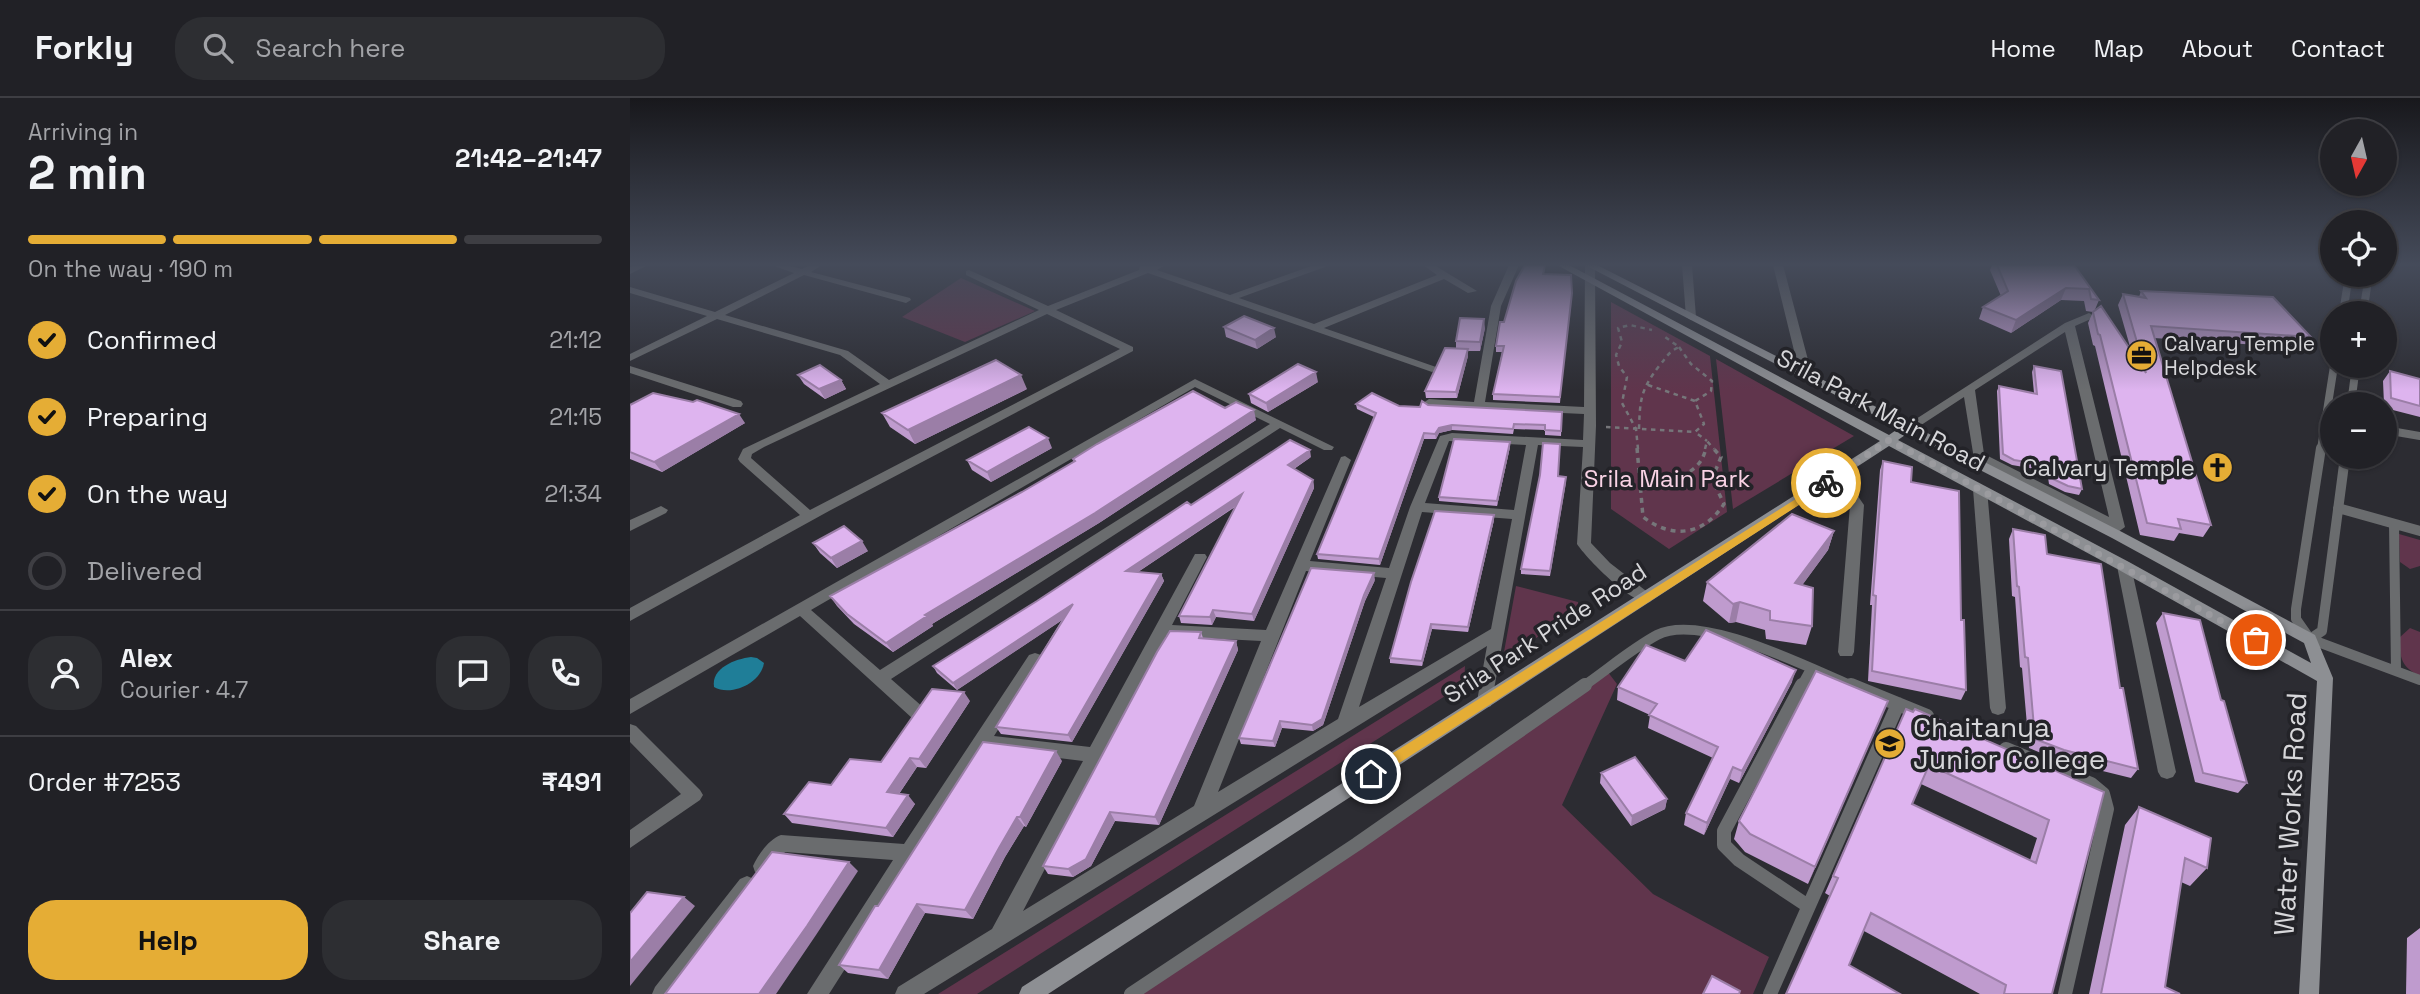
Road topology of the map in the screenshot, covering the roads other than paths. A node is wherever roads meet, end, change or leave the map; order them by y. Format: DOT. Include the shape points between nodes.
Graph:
graph roads {
  1 [pos="687,307"];
  2 [pos="732,307"];
  3 [pos="1041,307"];
  4 [pos="1055,307"];
  5 [pos="1251,307"];
  6 [pos="1366,307"];
  7 [pos="1496,307"];
  8 [pos="1590,307"];
  9 [pos="1640,307"];
  10 [pos="1672,307"];
  11 [pos="1691,307"];
  12 [pos="1789,307"];
  13 [pos="1048,310"];
  14 [pos="715,315"];
  15 [pos="2089,316"];
  16 [pos="1692,317"];
  17 [pos="2069,325"];
  18 [pos="1313,328"];
  19 [pos="630,358"];
  20 [pos="630,369"];
  21 [pos="1432,369"];
  22 [pos="1806,375"];
  23 [pos="888,384"];
  24 [pos="1969,388"];
  25 [pos="1429,403"];
  26 [pos="737,404"];
  27 [pos="1479,405"];
  28 [pos="1589,411"];
  29 [pos="1278,424"];
  30 [pos="1908,428"];
  31 [pos="2397,432"];
  32 [pos="2420,436"];
  33 [pos="1889,440"];
  34 [pos="1533,441"];
  35 [pos="1589,444"];
  36 [pos="1328,447"];
  37 [pos="1345,460"];
  38 [pos="2320,468"];
  39 [pos="2343,469"];
  40 [pos="1832,479"];
  41 [pos="1980,489"];
  42 [pos="1417,507"];
  43 [pos="2338,508"];
  44 [pos="661,510"];
  45 [pos="1520,515"];
  46 [pos="809,516"];
  47 [pos="2394,523"];
  48 [pos="630,526"];
  49 [pos="2420,531"];
  50 [pos="1200,557"];
  51 [pos="1300,565"];
  52 [pos="2124,566"];
  53 [pos="1396,574"];
  54 [pos="1645,598"];
  55 [pos="801,609"];
  56 [pos="630,615"];
  57 [pos="1161,629"];
  58 [pos="1498,632"];
  59 [pos="1271,636"];
  60 [pos="2310,639"];
  61 [pos="1846,652"];
  62 [pos="1035,659"];
  63 [pos="1811,669"];
  64 [pos="2396,671"];
  65 [pos="2325,678"];
  66 [pos="880,679"];
  67 [pos="2420,680"];
  68 [pos="1485,701"];
  69 [pos="1898,704"];
  70 [pos="630,707"];
  71 [pos="1998,708"];
  72 [pos="918,713"];
  73 [pos="1937,720"];
  74 [pos="1346,721"];
  75 [pos="630,731"];
  76 [pos="982,742"];
  77 [pos="1988,742"];
  78 [pos="1096,755"];
  79 [pos="2167,772"];
  80 [pos="1200,814"];
  81 [pos="630,840"];
  82 [pos="909,853"];
  83 [pos="1808,906"];
  84 [pos="1000,936"];
  85 [pos="662,994"];
  86 [pos="817,994"];
  87 [pos="905,994"];
  88 [pos="1029,994"];
  89 [pos="1131,994"];
  90 [pos="1770,994"];
  91 [pos="2065,994"];
  92 [pos="2308,994"];
  1 -- 14 [label="street"];
  2 -- 14 [label="street"];
  3 -- 13 [label="street"];
  4 -- 13 [label="street"];
  5 -- 18 [label="street"];
  6 -- 18 [label="street"];
  7 -- 27 [label="street"];
  8 -- 28 [label="street"];
  9 -- 33 [label="street, Srila Park Main Road"];
  10 -- 16 [label="street"];
  11 -- 16 [label="street"];
  12 -- 22 [label="street"];
  13 -- 23 [label="street"];
  13 -- 46 [label="street" via="1129,349"];
  14 -- 19 [label="street"];
  14 -- 23 [label="street" via="844,353"];
  15 -- 17 [label="street, Srila Park Pride Road"];
  16 -- 22 [label="street"];
  17 -- 24 [label="street, Srila Park Pride Road"];
  17 -- 24 [label="street" via="2118,527 1978,456"];
  18 -- 21 [label="street"];
  20 -- 26 [label="street"];
  22 -- 30 [label="street"];
  23 -- 46 [label="street" via="747,453 744,459"];
  24 -- 30 [label="street, Srila Park Pride Road"];
  25 -- 27 [label="street"];
  27 -- 28 [label="street"];
  28 -- 35 [label="street"];
  29 -- 36 [label="street"];
  29 -- 55 [label="street" via="1195,382"];
  29 -- 66 [label="street"];
  30 -- 33 [label="street, Srila Park Pride Road"];
  30 -- 60 [label="street"];
  31 -- 32 [label="lane"];
  33 -- 40 [label="street, Srila Park Pride Road"];
  33 -- 41 [label="street, Srila Park Main Road"];
  34 -- 35 [label="street"];
  34 -- 42 [label="street" via="1444,439"];
  34 -- 45 [label="street"];
  35 -- 54 [label="street" via="1584,544"];
  37 -- 51 [label="street"];
  38 -- 60 [label="lane, Water Works Road" via="2296,608 2296,619"];
  39 -- 43 [label="lane"];
  40 -- 54 [label="street, Srila Park Pride Road"];
  40 -- 61 [label="street" via="1857,505"];
  41 -- 52 [label="street, Srila Park Main Road"];
  41 -- 71 [label="street"];
  42 -- 45 [label="street"];
  42 -- 53 [label="street"];
  43 -- 47 [label="lane"];
  43 -- 60 [label="lane" via="2322,631"];
  44 -- 48 [label="street"];
  45 -- 58 [label="street"];
  46 -- 56 [label="street"];
  47 -- 49 [label="lane"];
  47 -- 64 [label="lane"];
  50 -- 57 [label="street"];
  51 -- 53 [label="street"];
  51 -- 59 [label="street"];
  52 -- 65 [label="street, Srila Park Main Road"];
  52 -- 79 [label="street"];
  53 -- 74 [label="street"];
  54 -- 68 [label="street, Srila Park Pride Road"];
  55 -- 66 [label="street"];
  55 -- 70 [label="street"];
  57 -- 59 [label="street"];
  57 -- 78 [label="street"];
  58 -- 68 [label="street"];
  58 -- 74 [label="street"];
  59 -- 80 [label="street"];
  60 -- 64 [label="lane"];
  60 -- 65 [label="street, Water Works Road"];
  62 -- 76 [label="street"];
  63 -- 69 [label="lane"];
  63 -- 83 [label="lane" via="1724,831 1724,845 1740,860"];
  63 -- 89 [label="lane" via="1720,633 1690,628 1660,634"];
  64 -- 67 [label="lane"];
  65 -- 92 [label="street, Water Works Road"];
  66 -- 72 [label="street"];
  68 -- 88 [label="street, Srila Park Pride Road"];
  69 -- 73 [label="lane"];
  69 -- 83 [label="lane"];
  74 -- 80 [label="street"];
  75 -- 81 [label="street" via="694,795"];
  76 -- 78 [label="street"];
  76 -- 82 [label="street"];
  77 -- 91 [label="lane" via="2103,794 2107,808"];
  78 -- 84 [label="street"];
  80 -- 84 [label="street"];
  82 -- 85 [label="street" via="781,843"];
  82 -- 86 [label="street"];
  83 -- 90 [label="lane"];
  84 -- 87 [label="street"];
}
